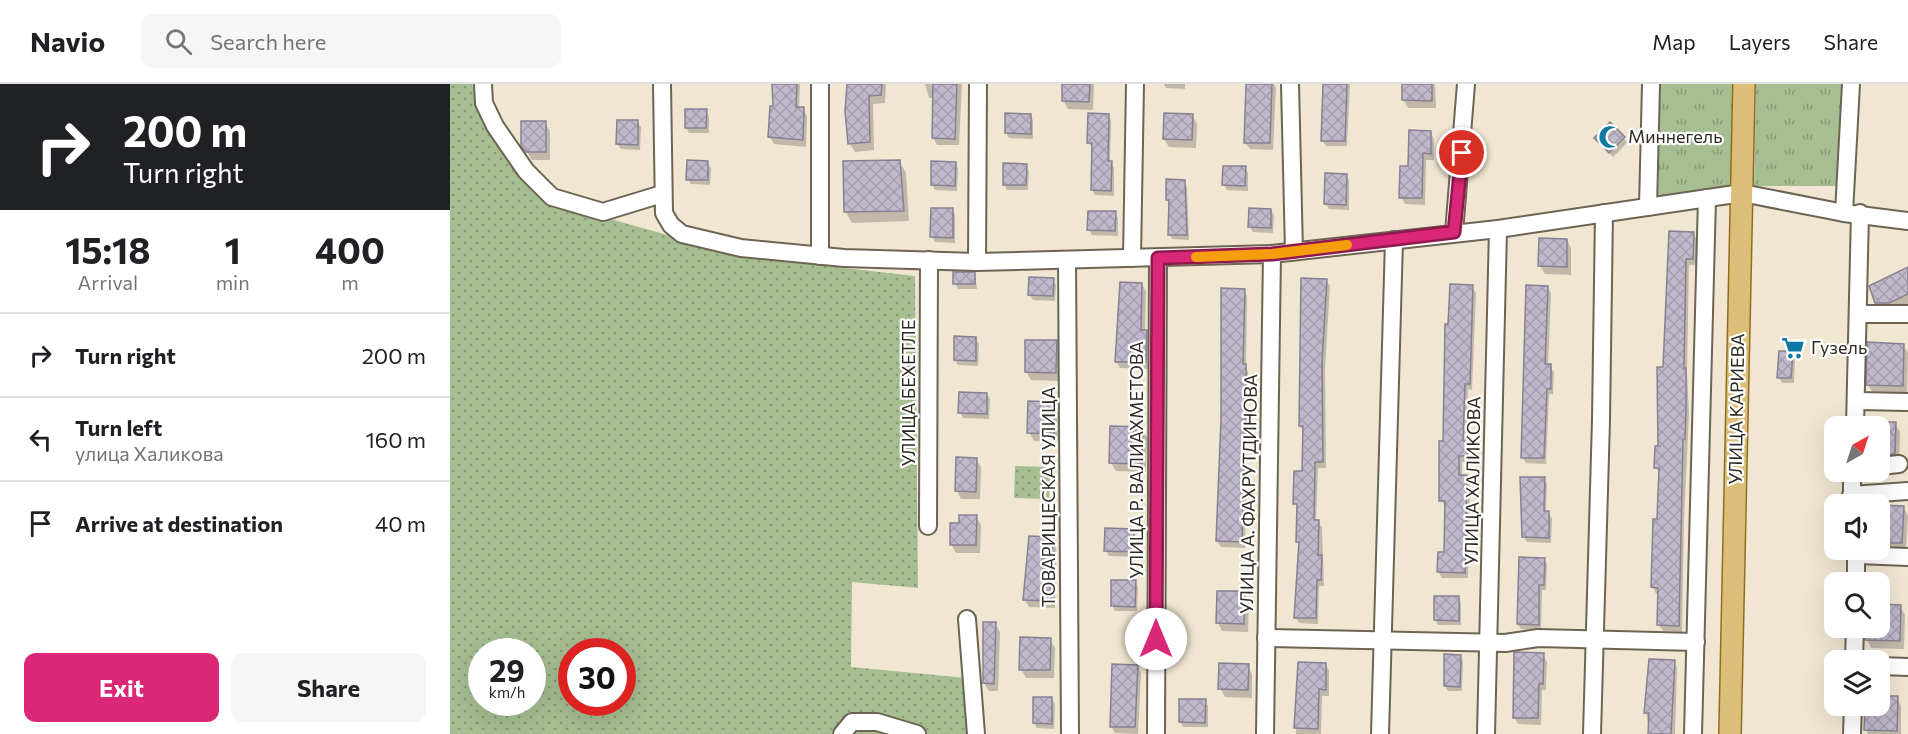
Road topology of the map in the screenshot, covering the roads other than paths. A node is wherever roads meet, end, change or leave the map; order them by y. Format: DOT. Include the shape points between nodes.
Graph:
graph roads {
  1 [pos="483,84"];
  2 [pos="662,84"];
  3 [pos="820,84"];
  4 [pos="978,84"];
  5 [pos="1135,84"];
  6 [pos="1290,84"];
  7 [pos="1466,84"];
  8 [pos="1651,84"];
  9 [pos="1744,84"];
  10 [pos="1851,84"];
  11 [pos="1742,193"];
  12 [pos="662,194"];
  13 [pos="1707,198"];
  14 [pos="1648,207"];
  15 [pos="1604,213"];
  16 [pos="1852,213"];
  17 [pos="1908,221"];
  18 [pos="1498,229"];
  19 [pos="1454,232"];
  20 [pos="1394,240"];
  21 [pos="1294,251"];
  22 [pos="1272,254"];
  23 [pos="820,256"];
  24 [pos="1132,258"];
  25 [pos="1158,258"];
  26 [pos="929,260"];
  27 [pos="1067,260"];
  28 [pos="977,262"];
  29 [pos="1858,314"];
  30 [pos="1908,314"];
  31 [pos="1857,401"];
  32 [pos="1908,402"];
  33 [pos="1856,416"];
  34 [pos="1899,464"];
  35 [pos="1890,465"];
  36 [pos="1908,490"];
  37 [pos="1883,494"];
  38 [pos="928,526"];
  39 [pos="1890,555"];
  40 [pos="1908,557"];
  41 [pos="967,619"];
  42 [pos="1266,638"];
  43 [pos="1595,639"];
  44 [pos="1383,640"];
  45 [pos="1488,642"];
  46 [pos="1696,642"];
  47 [pos="1890,666"];
  48 [pos="1908,667"];
  49 [pos="1852,716"];
  50 [pos="1488,733"];
  51 [pos="842,734"];
  52 [pos="917,734"];
  53 [pos="976,734"];
  54 [pos="1070,734"];
  55 [pos="1156,734"];
  56 [pos="1265,734"];
  57 [pos="1380,734"];
  58 [pos="1592,734"];
  59 [pos="1693,734"];
  60 [pos="1730,734"];
  61 [pos="1852,734"];
  1 -- 12 [label="street" via="484,103 495,126 526,171 552,196 603,212"];
  2 -- 12 [label="street"];
  3 -- 23 [label="street"];
  4 -- 28 [label="street"];
  5 -- 24 [label="street"];
  6 -- 21 [label="street"];
  7 -- 19 [label="street"];
  8 -- 14 [label="street"];
  9 -- 11 [label="main road, УЛИЦА КАРИЕВА"];
  10 -- 16 [label="street"];
  11 -- 13 [label="street"];
  11 -- 16 [label="street"];
  11 -- 60 [label="main road, УЛИЦА КАРИЕВА"];
  12 -- 23 [label="street" via="663,213 682,234 741,248"];
  13 -- 14 [label="street"];
  13 -- 46 [label="street"];
  14 -- 15 [label="street"];
  15 -- 18 [label="street"];
  15 -- 43 [label="street"];
  16 -- 17 [label="street"];
  16 -- 29 [label="street"];
  18 -- 19 [label="street"];
  18 -- 45 [label="street, УЛИЦА ХАЛИКОВА"];
  19 -- 20 [label="street"];
  20 -- 21 [label="street"];
  20 -- 44 [label="street"];
  21 -- 22 [label="street"];
  22 -- 25 [label="street"];
  22 -- 42 [label="street, УЛИЦА А. ФАХРУТДИНОВА"];
  23 -- 26 [label="street"];
  24 -- 25 [label="street"];
  24 -- 27 [label="street"];
  25 -- 55 [label="street, УЛИЦА Р. ВАЛИАХМЕТОВА"];
  26 -- 28 [label="street"];
  26 -- 38 [label="street, УЛИЦА БЕХЕТЛЕ"];
  27 -- 28 [label="street"];
  27 -- 54 [label="street, ТОВАРИЩЕСКАЯ УЛИЦА"];
  29 -- 30 [label="street"];
  29 -- 31 [label="street"];
  31 -- 32 [label="street"];
  31 -- 33 [label="street"];
  34 -- 35 [label="street"];
  36 -- 37 [label="street"];
  39 -- 40 [label="street"];
  41 -- 53 [label="street"];
  42 -- 44 [label="street"];
  42 -- 56 [label="street, УЛИЦА А. ФАХРУТДИНОВА"];
  43 -- 45 [label="street"];
  43 -- 46 [label="street"];
  43 -- 58 [label="street"];
  44 -- 45 [label="street"];
  44 -- 57 [label="street"];
  45 -- 50 [label="street, УЛИЦА ХАЛИКОВА"];
  46 -- 59 [label="street"];
  47 -- 48 [label="street"];
  49 -- 61 [label="street"];
  51 -- 52 [label="street" via="852,722 877,722"];
}
